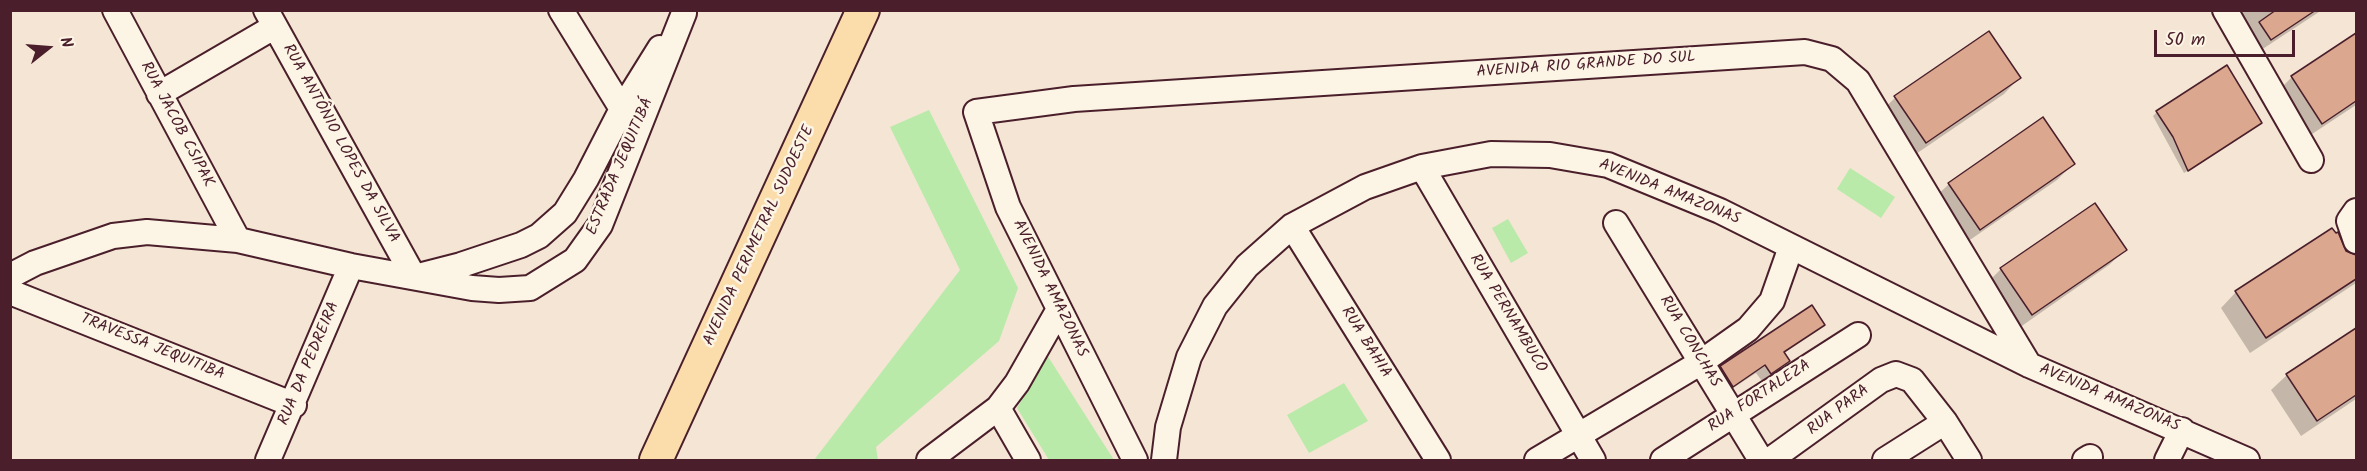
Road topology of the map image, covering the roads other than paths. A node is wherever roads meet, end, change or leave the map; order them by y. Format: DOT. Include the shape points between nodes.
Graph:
graph roads {
  1 [pos="115,10"];
  2 [pos="561,10"];
  3 [pos="863,10"];
  4 [pos="2225,10"];
  5 [pos="685,12"];
  6 [pos="270,19"];
  7 [pos="159,94"];
  8 [pos="622,109"];
  9 [pos="976,112"];
  10 [pos="2311,160"];
  11 [pos="1422,167"];
  12 [pos="2356,211"];
  13 [pos="1616,223"];
  14 [pos="1292,226"];
  15 [pos="238,240"];
  16 [pos="2356,241"];
  17 [pos="1791,247"];
  18 [pos="351,266"];
  19 [pos="10,276"];
  20 [pos="414,277"];
  21 [pos="10,292"];
  22 [pos="1058,311"];
  23 [pos="1858,335"];
  24 [pos="1700,363"];
  25 [pos="2029,365"];
  26 [pos="294,405"];
  27 [pos="998,408"];
  28 [pos="1734,414"];
  29 [pos="1945,422"];
  30 [pos="2182,430"];
  31 [pos="1578,435"];
  32 [pos="1799,453"];
  33 [pos="268,460"];
  34 [pos="656,460"];
  35 [pos="929,460"];
  36 [pos="1029,460"];
  37 [pos="1135,460"];
  38 [pos="1164,460"];
  39 [pos="1438,460"];
  40 [pos="1538,460"];
  41 [pos="1593,460"];
  42 [pos="1663,460"];
  43 [pos="1761,460"];
  44 [pos="1770,460"];
  45 [pos="1885,460"];
  46 [pos="1969,460"];
  47 [pos="2167,460"];
  48 [pos="2247,460"];
  1 -- 7 [label="street, RUA JACOB CSIPAK"];
  2 -- 8 [label="street"];
  3 -- 34 [label="main road, AVENIDA PERIMETRAL SUDOESTE"];
  4 -- 10 [label="street"];
  5 -- 8 [label="street, ESTRADA JEQUITIBÁ"];
  5 -- 20 [label="street, ESTRADA JEQUITIBÁ" via="600,225 575,260 530,288 472,288"];
  6 -- 7 [label="street"];
  6 -- 20 [label="street, RUA ANTÔNIO LOPES DA SILVA"];
  7 -- 15 [label="street, RUA JACOB CSIPAK"];
  8 -- 20 [label="street, ESTRADA JEQUITIBÁ" via="565,213 539,236 495,255"];
  9 -- 22 [label="street, AVENIDA AMAZONAS" via="1008,207"];
  9 -- 25 [label="street, AVENIDA RIO GRANDE DO SUL" via="1074,99 1805,52 1832,59 1858,81"];
  11 -- 14 [label="street, AVENIDA AMAZONAS" via="1365,187"];
  11 -- 17 [label="street, AVENIDA AMAZONAS" via="1491,154 1550,155 1608,165 1720,211"];
  11 -- 31 [label="street, RUA PERNAMBUCO"];
  12 -- 16 [label="street" via="2349,220"];
  13 -- 24 [label="street, RUA CONCHAS"];
  14 -- 38 [label="street, AVENIDA AMAZONAS" via="1247,266 1215,306 1189,357 1168,427"];
  14 -- 39 [label="street, RUA BAHIA"];
  15 -- 18 [label="street, ESTRADA JEQUITIBÁ"];
  15 -- 19 [label="street, ESTRADA JEQUITIBÁ" via="147,232 113,236 35,263"];
  17 -- 24 [label="street" via="1772,301 1760,317"];
  17 -- 25 [label="street, AVENIDA AMAZONAS"];
  18 -- 20 [label="street, ESTRADA JEQUITIBÁ"];
  18 -- 26 [label="street, RUA DA PEDREIRA"];
  21 -- 26 [label="street, TRAVESSA JEQUITIBA"];
  22 -- 27 [label="street"];
  22 -- 37 [label="street, AVENIDA AMAZONAS"];
  23 -- 28 [label="street, RUA FORTALEZA"];
  24 -- 28 [label="street, RUA CONCHAS"];
  24 -- 31 [label="street"];
  25 -- 30 [label="street, AVENIDA AMAZONAS"];
  26 -- 33 [label="street, RUA DA PEDREIRA"];
  27 -- 35 [label="street"];
  27 -- 36 [label="street"];
  28 -- 42 [label="street, RUA FORTALEZA"];
  28 -- 43 [label="street, RUA CONCHAS"];
  29 -- 32 [label="street, RUA PARA" via="1912,380 1896,374 1881,380"];
  29 -- 45 [label="street"];
  29 -- 46 [label="street"];
  30 -- 47 [label="street"];
  30 -- 48 [label="street, AVENIDA AMAZONAS"];
  31 -- 40 [label="street"];
  31 -- 41 [label="street, RUA PERNAMBUCO"];
  32 -- 44 [label="street, RUA PARA"];
}
